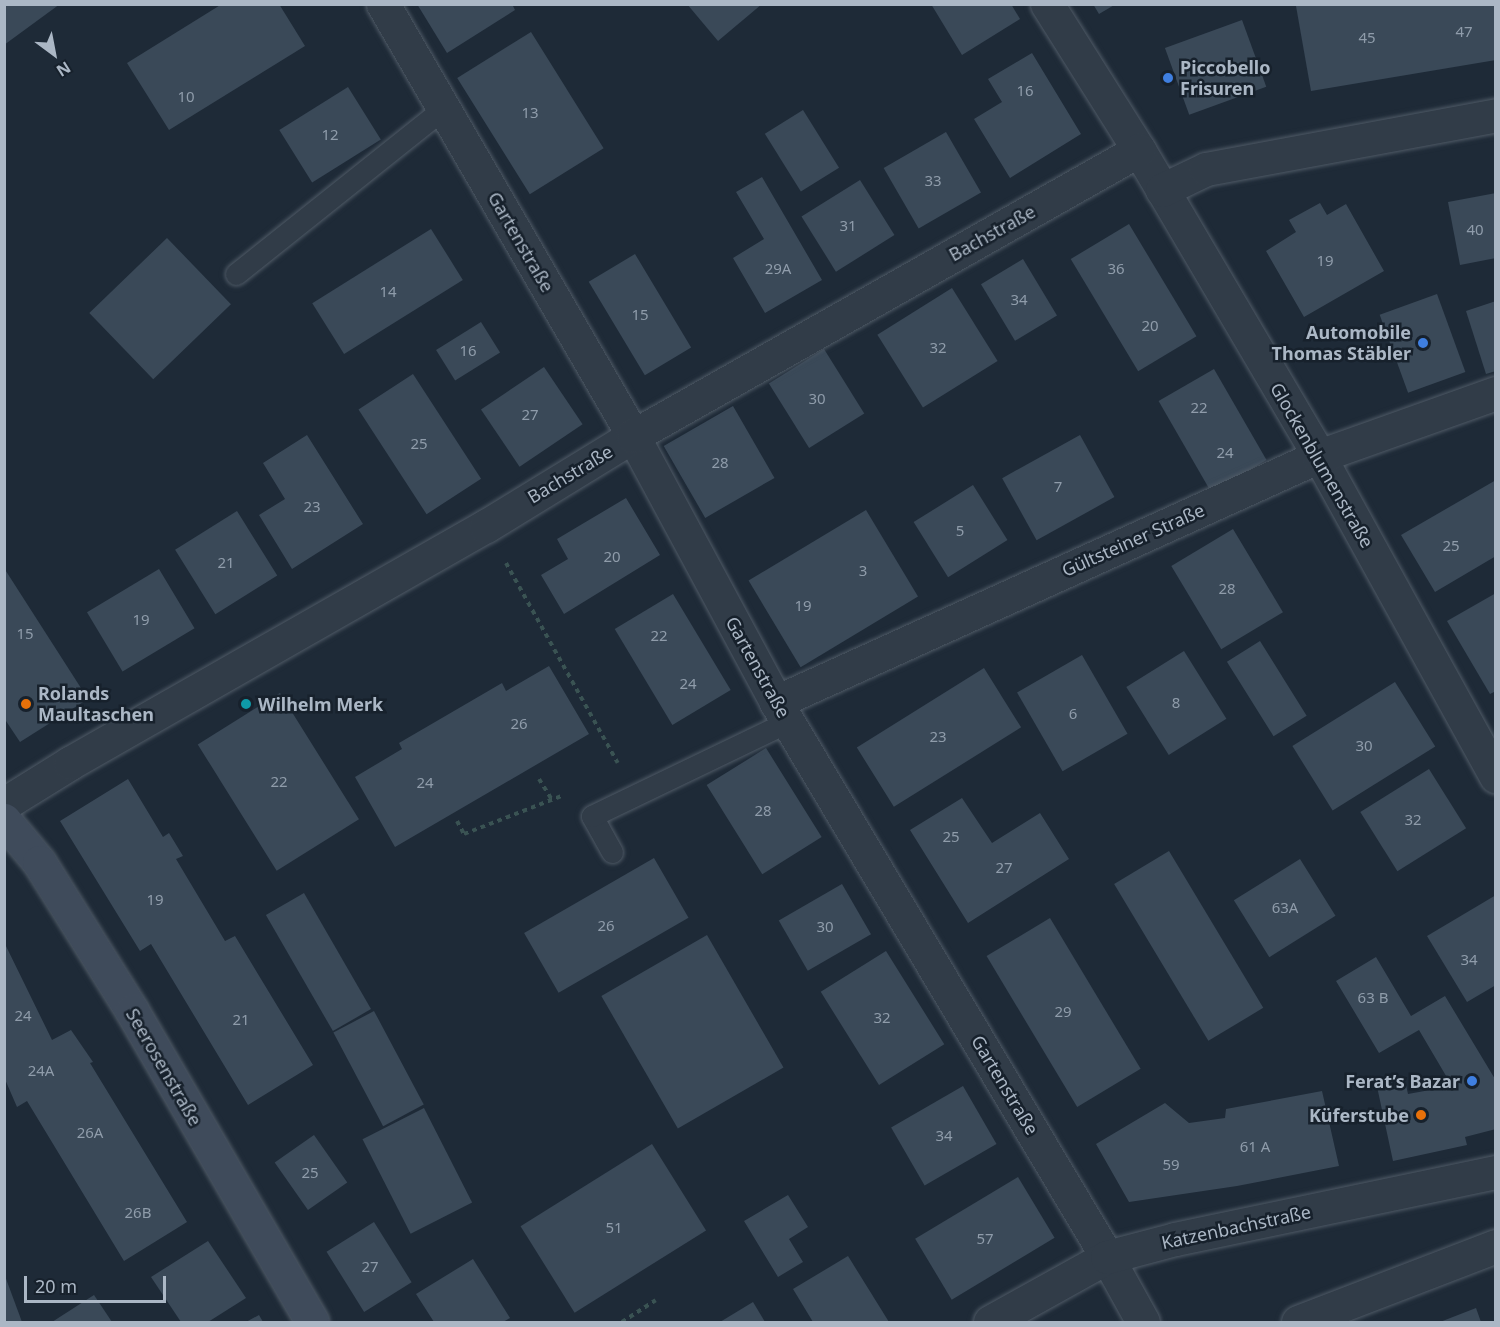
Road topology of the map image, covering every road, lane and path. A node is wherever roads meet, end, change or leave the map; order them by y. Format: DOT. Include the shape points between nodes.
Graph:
graph roads {
  1 [pos="383,4"];
  2 [pos="1047,4"];
  3 [pos="444,108"];
  4 [pos="1496,115"];
  5 [pos="1139,150"];
  6 [pos="1162,190"];
  7 [pos="236,274"];
  8 [pos="1496,393"];
  9 [pos="633,436"];
  10 [pos="1318,456"];
  11 [pos="486,526"];
  12 [pos="782,712"];
  13 [pos="623,771"];
  14 [pos="1496,776"];
  15 [pos="539,779"];
  16 [pos="573,792"];
  17 [pos="552,800"];
  18 [pos="4,804"];
  19 [pos="4,820"];
  20 [pos="457,821"];
  21 [pos="612,852"];
  22 [pos="1496,1172"];
  23 [pos="1496,1246"];
  24 [pos="1107,1257"];
  25 [pos="656,1300"];
  26 [pos="312,1323"];
  27 [pos="622,1323"];
  28 [pos="990,1323"];
  29 [pos="1143,1323"];
  30 [pos="1298,1323"];
  1 -- 3 [label="street, Gartenstraße"];
  2 -- 5 [label="street, Glockenblumenstraße"];
  3 -- 7 [label="lane"];
  3 -- 9 [label="street, Gartenstraße"];
  4 -- 6 [label="street" via="1206,169"];
  5 -- 6 [label="street, Glockenblumenstraße"];
  5 -- 9 [label="street, Bachstraße"];
  6 -- 10 [label="street, Glockenblumenstraße"];
  8 -- 10 [label="street, Gültsteiner Straße"];
  9 -- 11 [label="street, Bachstraße"];
  9 -- 12 [label="street, Gartenstraße"];
  10 -- 12 [label="street, Gültsteiner Straße"];
  10 -- 14 [label="street, Glockenblumenstraße"];
  11 -- 13 [label="path"];
  11 -- 18 [label="street, Bachstraße"];
  12 -- 21 [label="lane" via="592,816"];
  12 -- 24 [label="street, Gartenstraße"];
  15 -- 17 [label="path"];
  16 -- 17 [label="path"];
  17 -- 20 [label="path" via="464,834"];
  19 -- 26 [label="street, Seerosenstraße" via="39,862 132,1011"];
  22 -- 24 [label="street, Katzenbachstraße" via="1175,1239"];
  23 -- 30 [label="street"];
  24 -- 28 [label="street, Katzenbachstraße"];
  24 -- 29 [label="street, Gartenstraße"];
  25 -- 27 [label="path"];
}
